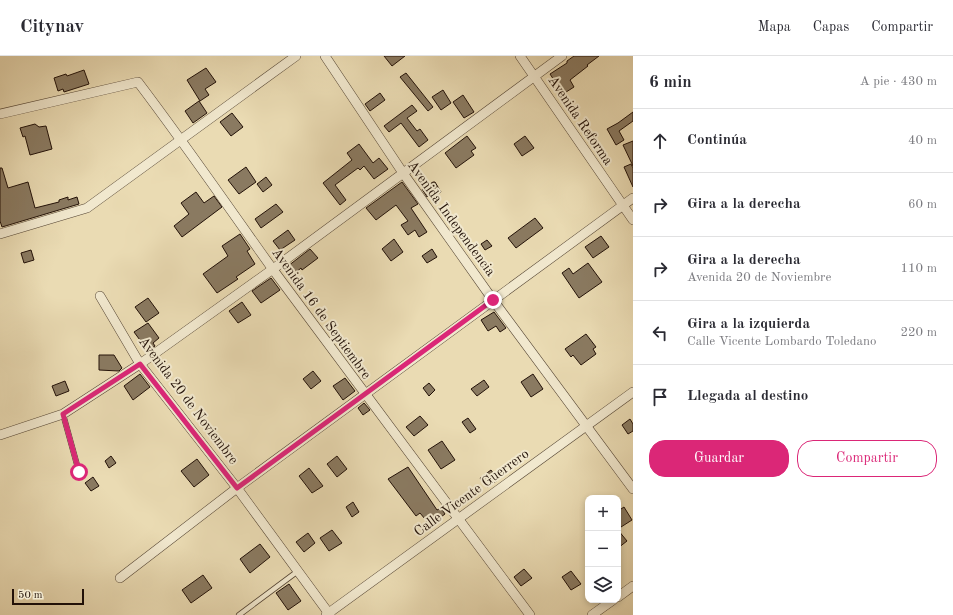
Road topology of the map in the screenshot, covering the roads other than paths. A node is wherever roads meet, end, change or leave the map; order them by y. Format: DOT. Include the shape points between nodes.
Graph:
graph roads {
  1 [pos="296,56"];
  2 [pos="325,56"];
  3 [pos="520,56"];
  4 [pos="562,56"];
  5 [pos="534,76"];
  6 [pos="0,114"];
  7 [pos="181,139"];
  8 [pos="403,173"];
  9 [pos="633,198"];
  10 [pos="622,205"];
  11 [pos="633,220"];
  12 [pos="0,234"];
  13 [pos="273,269"];
  14 [pos="100,296"];
  15 [pos="493,300"];
  16 [pos="140,364"];
  17 [pos="633,392"];
  18 [pos="365,394"];
  19 [pos="63,414"];
  20 [pos="587,426"];
  21 [pos="1,432"];
  22 [pos="79,472"];
  23 [pos="237,488"];
  24 [pos="633,489"];
  25 [pos="457,518"];
  26 [pos="298,571"];
  27 [pos="120,578"];
  28 [pos="633,586"];
  29 [pos="621,595"];
  30 [pos="609,603"];
  31 [pos="328,614"];
  32 [pos="239,615"];
  33 [pos="530,615"];
  34 [pos="592,615"];
  1 -- 7 [label="street"];
  2 -- 8 [label="street, Avenida Independencia"];
  3 -- 5 [label="street, Avenida Reforma"];
  4 -- 5 [label="street"];
  5 -- 8 [label="street"];
  5 -- 10 [label="street, Avenida Reforma"];
  6 -- 7 [label="street, Avenida 16 de Septiembre" via="138,82"];
  7 -- 12 [label="street" via="87,208"];
  7 -- 13 [label="street, Avenida 16 de Septiembre"];
  8 -- 13 [label="street"];
  8 -- 15 [label="street, Avenida Independencia"];
  9 -- 10 [label="street"];
  10 -- 11 [label="street, Avenida Reforma"];
  10 -- 15 [label="street"];
  13 -- 16 [label="street"];
  13 -- 18 [label="street, Avenida 16 de Septiembre"];
  14 -- 16 [label="street, Avenida 20 de Noviembre"];
  15 -- 18 [label="street"];
  15 -- 20 [label="street, Avenida Independencia"];
  16 -- 19 [label="street"];
  16 -- 23 [label="street, Avenida 20 de Noviembre"];
  17 -- 20 [label="street, Calle Vicente Guerrero"];
  18 -- 23 [label="street"];
  18 -- 25 [label="street, Avenida 16 de Septiembre"];
  19 -- 21 [label="street"];
  19 -- 22 [label="lane"];
  20 -- 24 [label="street, Avenida Independencia"];
  20 -- 25 [label="street, Calle Vicente Guerrero"];
  23 -- 26 [label="street, Avenida 20 de Noviembre"];
  23 -- 27 [label="street"];
  25 -- 31 [label="street, Calle Vicente Guerrero"];
  25 -- 33 [label="street, Avenida 16 de Septiembre"];
  26 -- 31 [label="street, Avenida 20 de Noviembre"];
  26 -- 32 [label="lane"];
  28 -- 29 [label="street"];
  30 -- 34 [label="street"];
}
